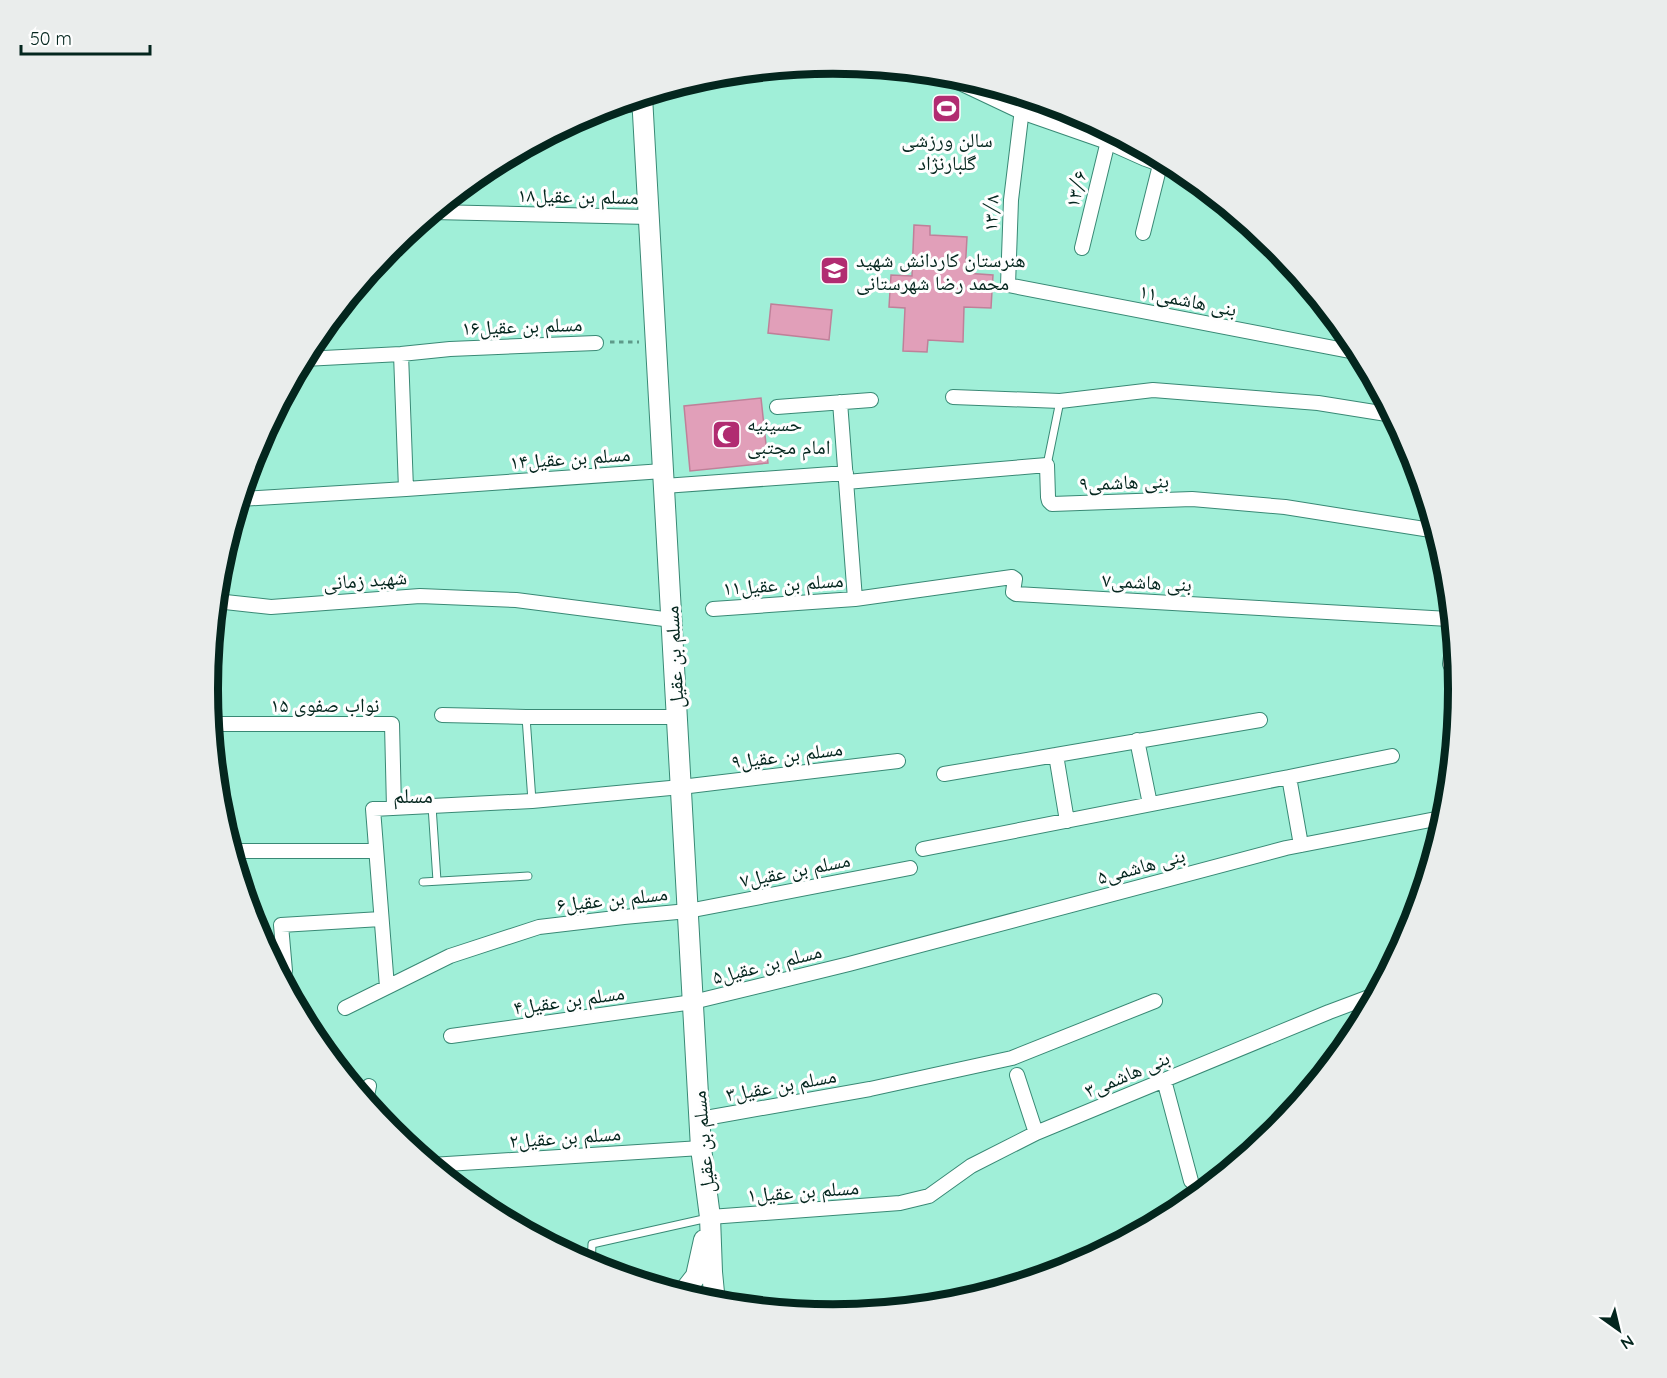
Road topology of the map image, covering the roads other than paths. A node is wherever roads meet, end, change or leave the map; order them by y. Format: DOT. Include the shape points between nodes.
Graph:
graph roads {
  1 [pos="988,93"];
  2 [pos="643,104"];
  3 [pos="1022,109"];
  4 [pos="1088,129"];
  5 [pos="1108,138"];
  6 [pos="1159,167"];
  7 [pos="445,212"];
  8 [pos="649,217"];
  9 [pos="1143,233"];
  10 [pos="1082,248"];
  11 [pos="1008,285"];
  12 [pos="596,343"];
  13 [pos="1347,351"];
  14 [pos="401,354"];
  15 [pos="315,358"];
  16 [pos="953,397"];
  17 [pos="872,400"];
  18 [pos="1060,401"];
  19 [pos="840,402"];
  20 [pos="777,407"];
  21 [pos="1384,413"];
  22 [pos="1047,465"];
  23 [pos="846,477"];
  24 [pos="664,479"];
  25 [pos="406,489"];
  26 [pos="249,498"];
  27 [pos="1428,530"];
  28 [pos="855,599"];
  29 [pos="224,602"];
  30 [pos="713,609"];
  31 [pos="1445,619"];
  32 [pos="672,620"];
  33 [pos="442,715"];
  34 [pos="526,717"];
  35 [pos="677,717"];
  36 [pos="1260,720"];
  37 [pos="219,724"];
  38 [pos="1137,741"];
  39 [pos="1056,754"];
  40 [pos="1392,756"];
  41 [pos="898,761"];
  42 [pos="944,774"];
  43 [pos="1289,777"];
  44 [pos="681,788"];
  45 [pos="532,801"];
  46 [pos="1150,804"];
  47 [pos="432,806"];
  48 [pos="394,808"];
  49 [pos="1435,819"];
  50 [pos="1067,820"];
  51 [pos="1300,845"];
  52 [pos="923,849"];
  53 [pos="240,851"];
  54 [pos="376,851"];
  55 [pos="910,868"];
  56 [pos="528,876"];
  57 [pos="423,882"];
  58 [pos="437,882"];
  59 [pos="688,911"];
  60 [pos="381,919"];
  61 [pos="849,964"];
  62 [pos="285,968"];
  63 [pos="387,987"];
  64 [pos="1366,998"];
  65 [pos="1155,1001"];
  66 [pos="693,1002"];
  67 [pos="345,1008"];
  68 [pos="451,1036"];
  69 [pos="1017,1075"];
  70 [pos="1164,1080"];
  71 [pos="369,1086"];
  72 [pos="368,1091"];
  73 [pos="700,1119"];
  74 [pos="1036,1133"];
  75 [pos="701,1148"];
  76 [pos="443,1164"];
  77 [pos="1191,1181"];
  78 [pos="900,1203"];
  79 [pos="710,1217"];
  80 [pos="591,1255"];
  81 [pos="687,1287"];
  82 [pos="714,1293"];
  1 -- 3 [label="street"];
  2 -- 8 [label="street, مسلم بن عقیل"];
  3 -- 4 [label="street"];
  3 -- 11 [label="street, ۱۳/۸" via="1011,200"];
  5 -- 10 [label="street, ۱۳/۶"];
  6 -- 9 [label="street"];
  7 -- 8 [label="street, مسلم بن عقیل۱۸"];
  8 -- 24 [label="street, مسلم بن عقیل"];
  11 -- 13 [label="street, بنی هاشمی۱۱"];
  12 -- 14 [label="street, مسلم بن عقیل۱۶"];
  14 -- 15 [label="street, مسلم بن عقیل۱۶"];
  14 -- 25 [label="street"];
  16 -- 18 [label="street"];
  17 -- 19 [label="street"];
  18 -- 21 [label="street" via="1153,390 1318,403"];
  18 -- 22 [label="lane"];
  19 -- 20 [label="street"];
  19 -- 23 [label="street"];
  22 -- 23 [label="street"];
  22 -- 27 [label="street, بنی هاشمی۹" via="1048,497 1052,504 1192,499 1285,507"];
  23 -- 24 [label="street, مسلم بن عقیل۱۴"];
  23 -- 28 [label="street"];
  24 -- 25 [label="street, مسلم بن عقیل۱۴"];
  24 -- 32 [label="street, مسلم بن عقیل"];
  25 -- 26 [label="street, مسلم بن عقیل۱۴"];
  28 -- 30 [label="street, مسلم بن عقیل۱۱"];
  28 -- 31 [label="street, بنی هاشمی۷" via="1012,577 1016,594"];
  29 -- 32 [label="street, شهید زمانی" via="271,606 420,596 516,600"];
  32 -- 35 [label="street, مسلم بن عقیل"];
  33 -- 34 [label="street"];
  34 -- 35 [label="street"];
  34 -- 45 [label="lane"];
  35 -- 44 [label="street, مسلم بن عقیل"];
  36 -- 38 [label="street"];
  37 -- 48 [label="street, نواب صفوی ۱۵" via="392,724"];
  38 -- 39 [label="street"];
  38 -- 46 [label="street"];
  39 -- 42 [label="street"];
  39 -- 50 [label="street"];
  40 -- 43 [label="street"];
  41 -- 44 [label="street, مسلم بن عقیل۹"];
  43 -- 46 [label="street"];
  43 -- 51 [label="street"];
  44 -- 45 [label="street, مسلم بن عقیل۹"];
  44 -- 59 [label="street, مسلم بن عقیل"];
  45 -- 47 [label="street, مسلم بن عقیل۹"];
  46 -- 50 [label="street"];
  47 -- 48 [label="street, مسلم بن عقیل۹"];
  47 -- 58 [label="lane"];
  48 -- 54 [label="street" via="373,809"];
  49 -- 51 [label="street, بنی هاشمی۵"];
  50 -- 52 [label="street"];
  51 -- 61 [label="street, بنی هاشمی۵"];
  53 -- 54 [label="street"];
  54 -- 60 [label="street"];
  55 -- 59 [label="street, مسلم بن عقیل۷"];
  56 -- 58 [label="lane"];
  57 -- 58 [label="lane"];
  59 -- 63 [label="street, مسلم بن عقیل۶" via="539,927 450,956"];
  59 -- 66 [label="street, مسلم بن عقیل"];
  60 -- 62 [label="street" via="281,925"];
  60 -- 63 [label="street"];
  61 -- 66 [label="street, مسلم بن عقیل۵"];
  63 -- 67 [label="street, مسلم بن عقیل۶"];
  64 -- 70 [label="street, بنی هاشمی۳"];
  65 -- 73 [label="street, مسلم بن عقیل۳" via="1012,1058 870,1089"];
  66 -- 68 [label="street, مسلم بن عقیل۴"];
  66 -- 73 [label="street, مسلم بن عقیل"];
  69 -- 74 [label="street"];
  70 -- 74 [label="street, بنی هاشمی۳"];
  70 -- 77 [label="street"];
  71 -- 72 [label="street"];
  73 -- 75 [label="street, مسلم بن عقیل"];
  74 -- 78 [label="street, بنی هاشمی۳" via="971,1166 929,1196"];
  75 -- 76 [label="street, مسلم بن عقیل۲"];
  75 -- 79 [label="street, مسلم بن عقیل"];
  78 -- 79 [label="street, مسلم بن عقیل۱"];
  79 -- 80 [label="lane" via="592,1244"];
  79 -- 81 [label="street" via="696,1276"];
  79 -- 82 [label="street, مسلم بن عقیل"];
}
